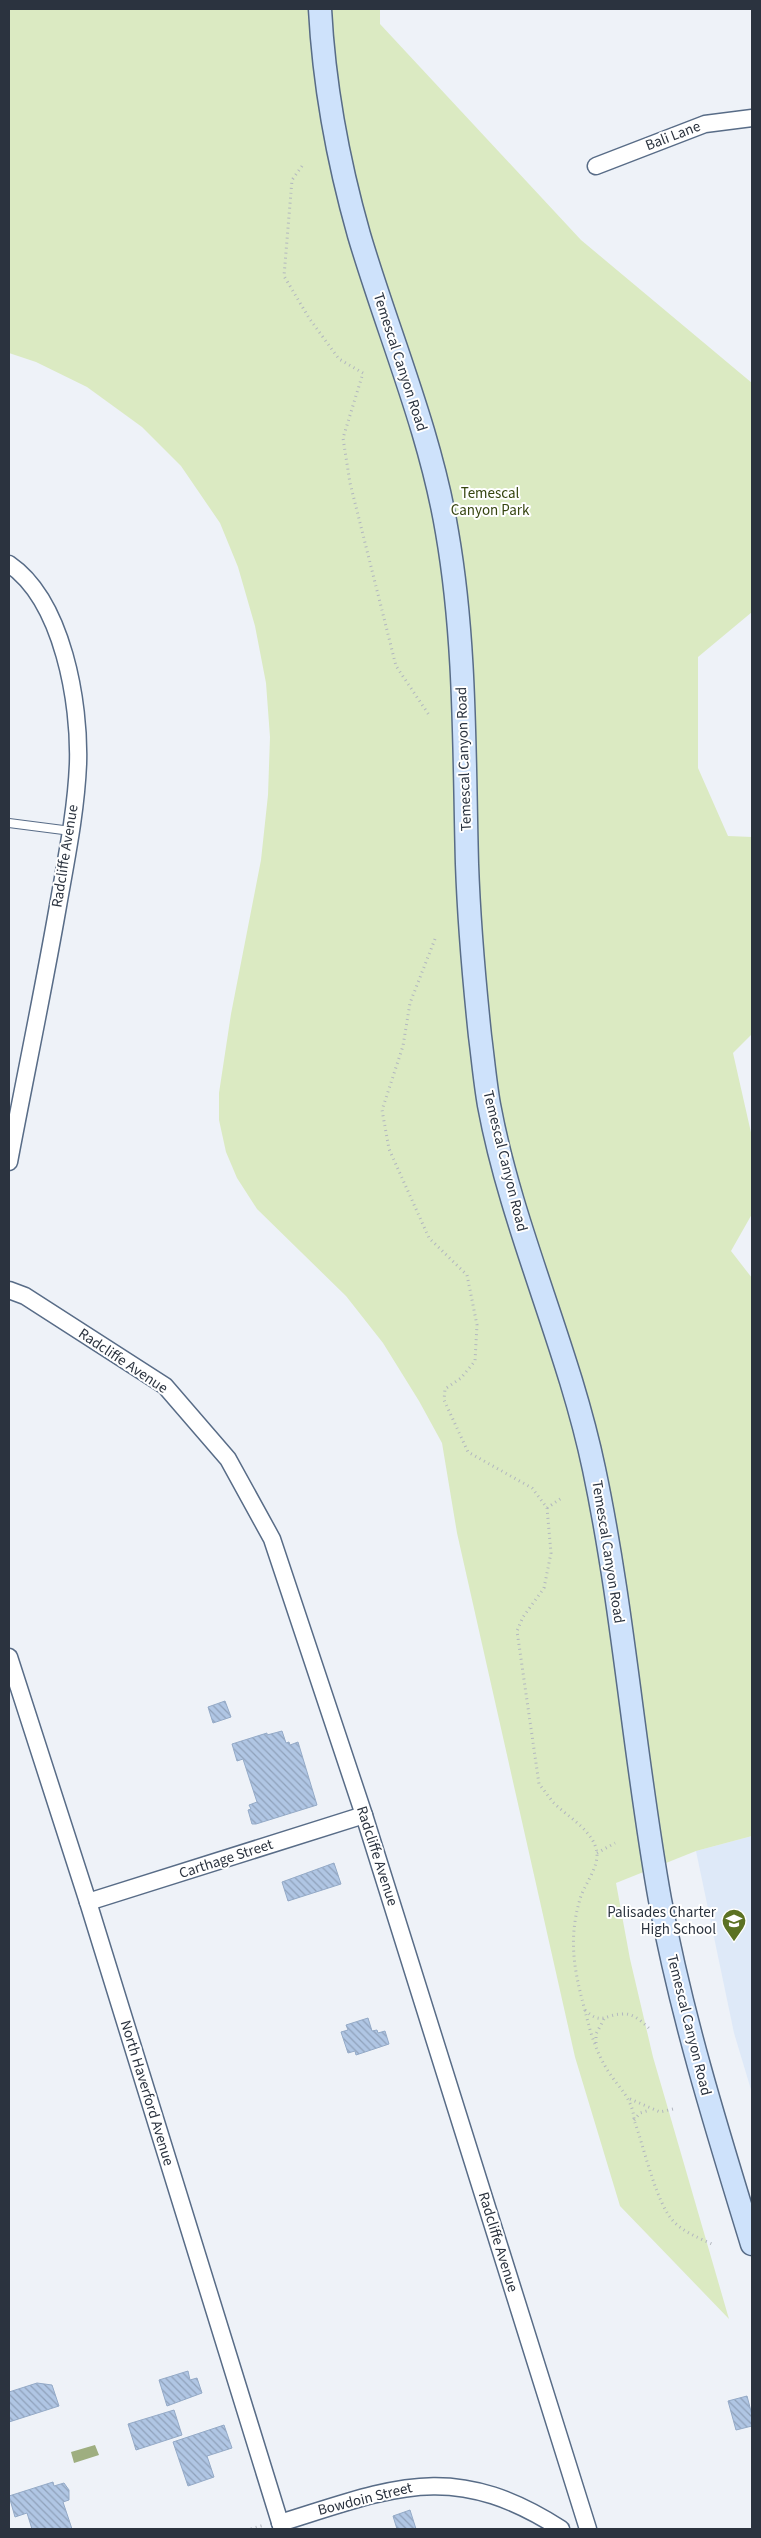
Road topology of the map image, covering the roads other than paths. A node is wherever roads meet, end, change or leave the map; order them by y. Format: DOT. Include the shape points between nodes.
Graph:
graph roads {
  1 [pos="320,9"];
  2 [pos="752,118"];
  3 [pos="596,166"];
  4 [pos="9,564"];
  5 [pos="9,823"];
  6 [pos="71,831"];
  7 [pos="9,1162"];
  8 [pos="9,1290"];
  9 [pos="9,1657"];
  10 [pos="364,1815"];
  11 [pos="88,1902"];
  12 [pos="752,2244"];
  13 [pos="281,2526"];
  14 [pos="561,2529"];
  15 [pos="588,2529"];
  1 -- 12 [label="main road, Temescal Canyon Road" via="325,69 339,153 359,232 423,434 447,530 464,710 467,870 475,986 489,1104 511,1197 572,1383 592,1461 606,1529 659,1893 673,1965 694,2052"];
  2 -- 3 [label="street, Bali Lane" via="705,124"];
  4 -- 6 [label="street, Radcliffe Avenue" via="30,585 48,612 63,644 74,700 78,764"];
  5 -- 6 [label="lane"];
  6 -- 7 [label="street, Radcliffe Avenue"];
  8 -- 10 [label="street, Radcliffe Avenue" via="25,1296 166,1386 228,1459 272,1539"];
  9 -- 11 [label="street, North Haverford Avenue"];
  10 -- 11 [label="street, Carthage Street"];
  10 -- 15 [label="street, Radcliffe Avenue"];
  11 -- 13 [label="street, North Haverford Avenue"];
  13 -- 14 [label="street, Bowdoin Street" via="369,2495 428,2485 488,2493 537,2514"];
}
